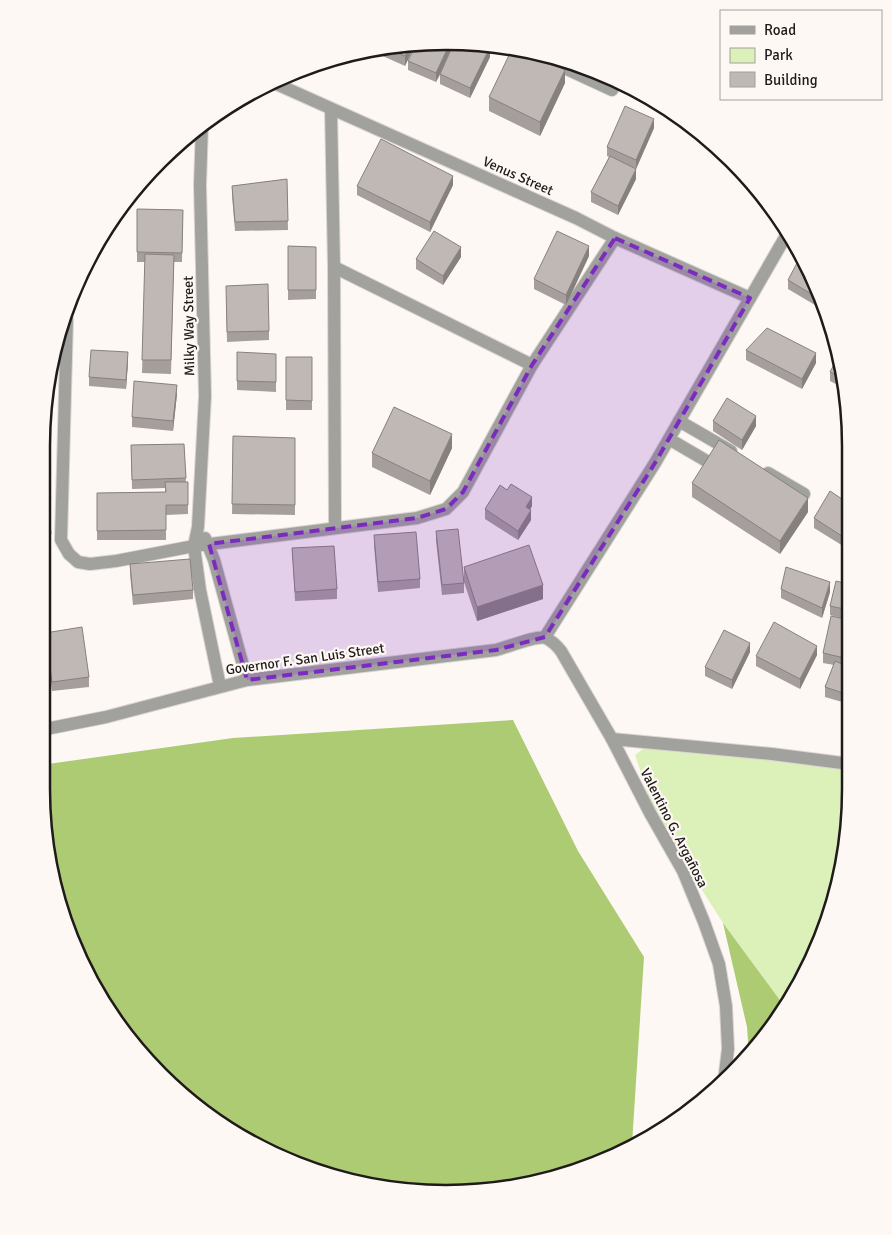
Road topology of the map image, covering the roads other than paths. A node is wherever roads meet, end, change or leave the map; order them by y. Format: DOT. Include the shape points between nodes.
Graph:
graph roads {
  1 [pos="567,69"];
  2 [pos="281,86"];
  3 [pos="613,87"];
  4 [pos="330,109"];
  5 [pos="202,135"];
  6 [pos="615,238"];
  7 [pos="784,240"];
  8 [pos="334,267"];
  9 [pos="750,298"];
  10 [pos="67,332"];
  11 [pos="532,365"];
  12 [pos="680,421"];
  13 [pos="669,439"];
  14 [pos="738,455"];
  15 [pos="710,463"];
  16 [pos="754,465"];
  17 [pos="804,494"];
  18 [pos="198,527"];
  19 [pos="335,527"];
  20 [pos="209,544"];
  21 [pos="194,546"];
  22 [pos="545,638"];
  23 [pos="247,680"];
  24 [pos="220,686"];
  25 [pos="50,728"];
  26 [pos="612,740"];
  27 [pos="842,763"];
  28 [pos="726,1069"];
  1 -- 3 [label="street" via="612,90"];
  2 -- 4 [label="street, Venus Street"];
  4 -- 6 [label="street, Venus Street"];
  4 -- 8 [label="street"];
  5 -- 18 [label="street, Milky Way Street" via="205,396"];
  6 -- 9 [label="street, Venus Street"];
  6 -- 11 [label="street"];
  7 -- 9 [label="street"];
  8 -- 11 [label="street"];
  8 -- 19 [label="street"];
  9 -- 12 [label="street"];
  10 -- 21 [label="street" via="62,540 69,554 78,562 90,564"];
  11 -- 19 [label="street" via="463,492 446,509 417,518"];
  12 -- 13 [label="street"];
  12 -- 14 [label="street"];
  13 -- 15 [label="street"];
  13 -- 22 [label="street"];
  16 -- 17 [label="street"];
  18 -- 20 [label="street"];
  18 -- 21 [label="street, Milky Way Street"];
  19 -- 20 [label="street"];
  20 -- 21 [label="street"];
  20 -- 23 [label="street"];
  21 -- 24 [label="street, Milky Way Street"];
  22 -- 23 [label="street, Governor F. San Luis Street" via="536,637 496,650"];
  22 -- 26 [label="street, Valentino G. Argañosa" via="561,651"];
  23 -- 24 [label="street, Governor F. San Luis Street"];
  24 -- 25 [label="street, Governor F. San Luis Street" via="106,717"];
  26 -- 27 [label="street"];
  26 -- 28 [label="street, Valentino G. Argañosa" via="683,871 719,964 726,1006"];
}
